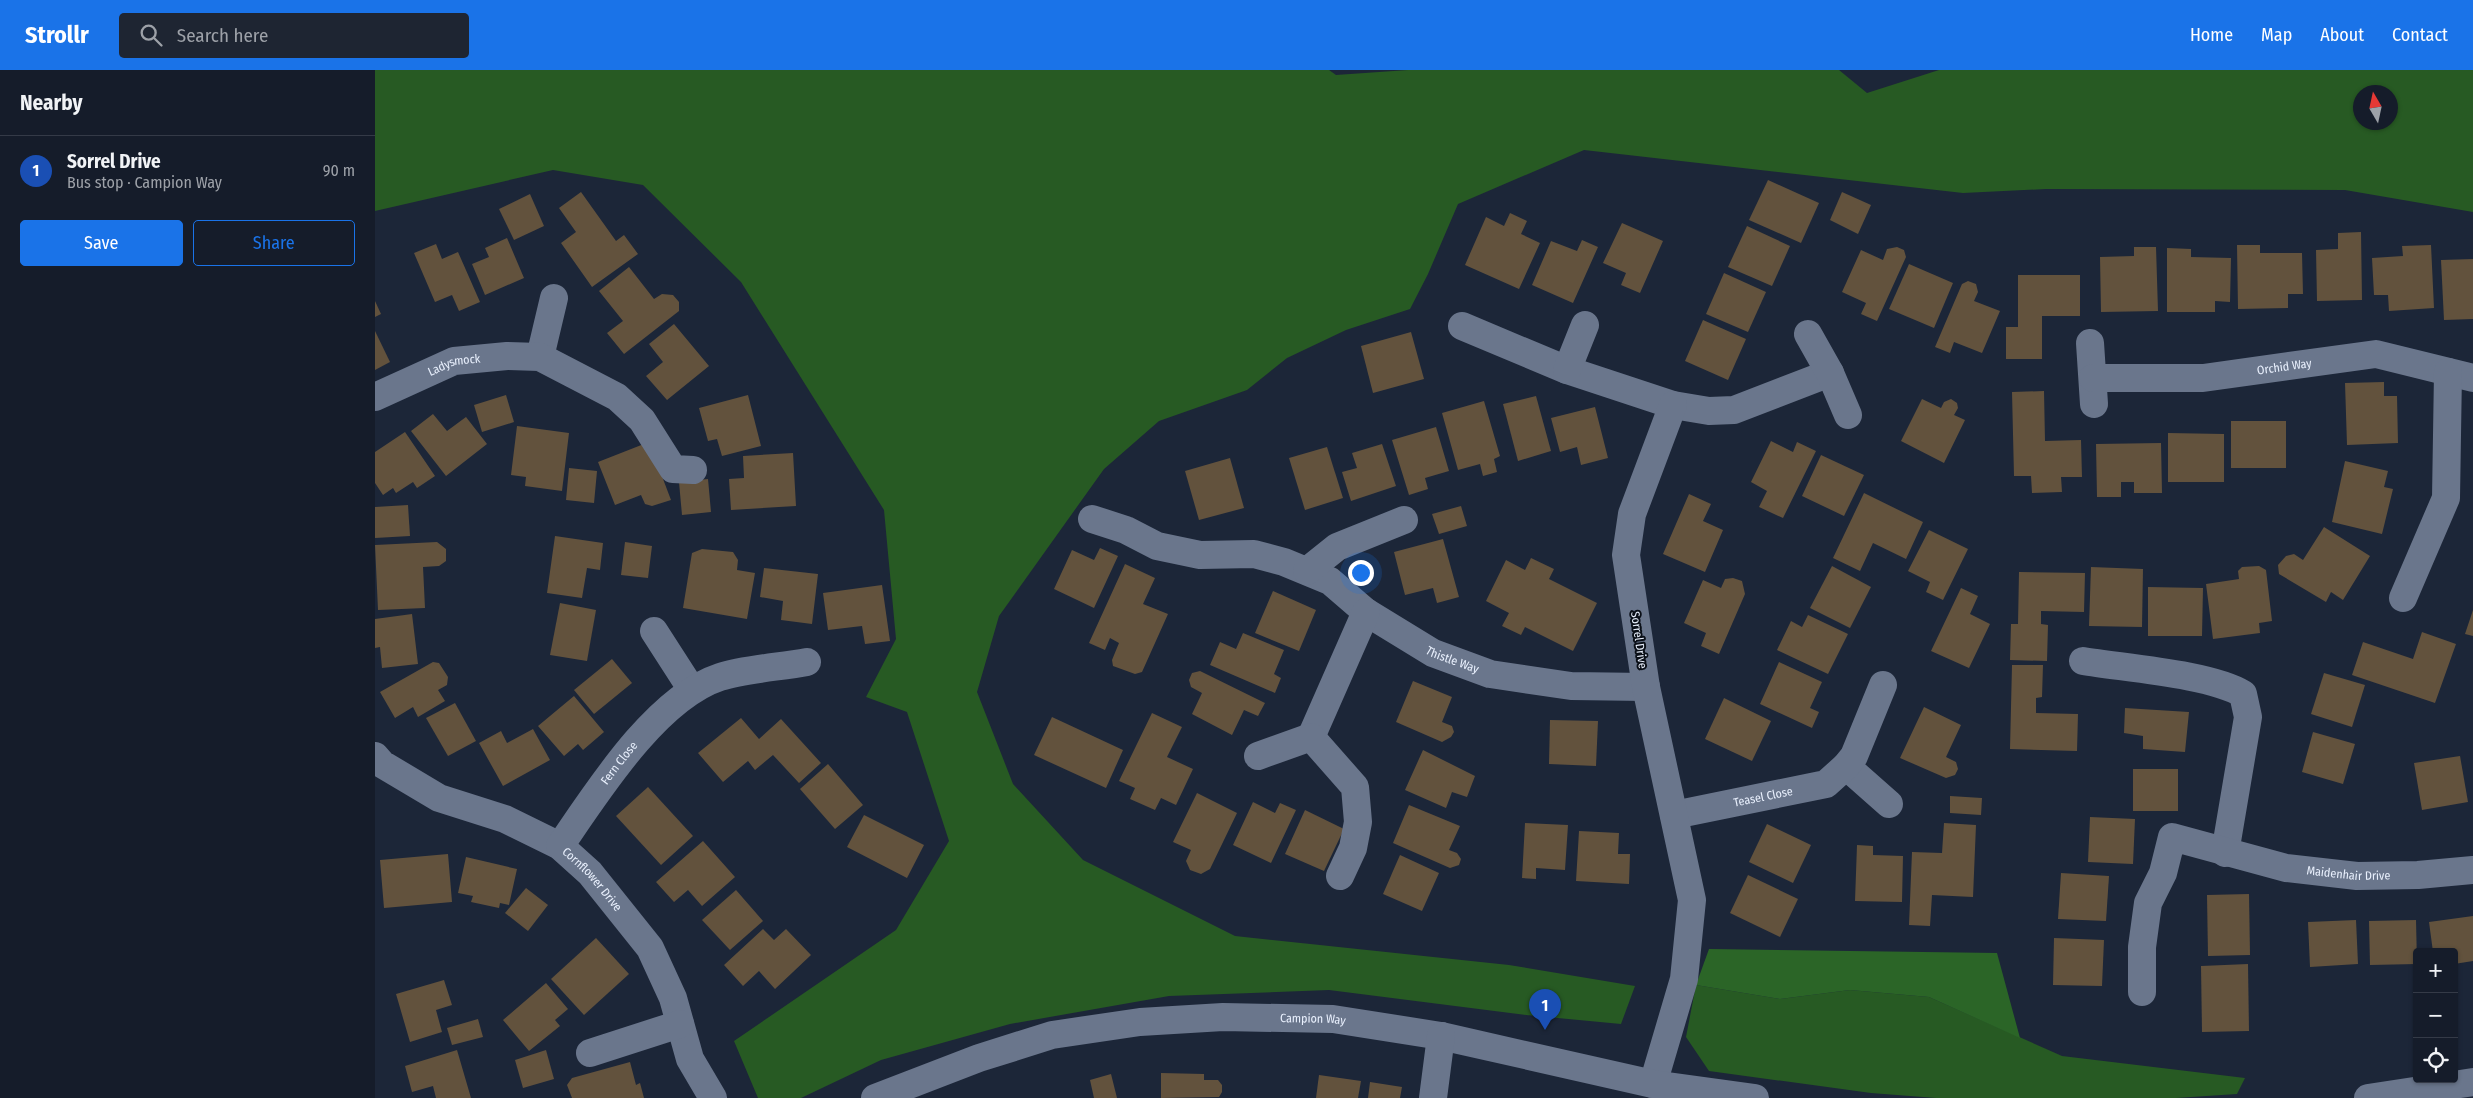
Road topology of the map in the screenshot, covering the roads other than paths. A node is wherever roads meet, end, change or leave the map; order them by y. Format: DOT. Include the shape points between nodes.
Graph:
graph roads {
  1 [pos="555,298"];
  2 [pos="1585,325"];
  3 [pos="1462,326"];
  4 [pos="1808,334"];
  5 [pos="2089,343"];
  6 [pos="540,357"];
  7 [pos="1567,370"];
  8 [pos="1831,373"];
  9 [pos="2461,375"];
  10 [pos="375,397"];
  11 [pos="1673,405"];
  12 [pos="1849,415"];
  13 [pos="693,470"];
  14 [pos="1092,519"];
  15 [pos="1404,520"];
  16 [pos="1296,567"];
  17 [pos="2403,598"];
  18 [pos="1365,612"];
  19 [pos="654,631"];
  20 [pos="2083,661"];
  21 [pos="807,662"];
  22 [pos="1883,685"];
  23 [pos="1646,687"];
  24 [pos="692,690"];
  25 [pos="1311,736"];
  26 [pos="1258,756"];
  27 [pos="377,763"];
  28 [pos="1846,766"];
  29 [pos="1889,804"];
  30 [pos="1674,815"];
  31 [pos="560,846"];
  32 [pos="2225,853"];
  33 [pos="2473,870"];
  34 [pos="1340,876"];
  35 [pos="2142,992"];
  36 [pos="680,1024"];
  37 [pos="1441,1036"];
  38 [pos="590,1053"];
  39 [pos="2473,1082"];
  40 [pos="1653,1084"];
  41 [pos="2439,1092"];
  42 [pos="713,1098"];
  43 [pos="875,1098"];
  44 [pos="1433,1098"];
  45 [pos="1755,1098"];
  46 [pos="2368,1098"];
  1 -- 6 [label="street"];
  2 -- 7 [label="street"];
  3 -- 7 [label="street"];
  4 -- 8 [label="street"];
  5 -- 9 [label="street, Orchid Way" via="2093,391 2376,354"];
  6 -- 10 [label="street, Ladysmock" via="507,356 454,361"];
  6 -- 13 [label="street, Ladysmock" via="617,397 642,420 673,469"];
  7 -- 11 [label="street"];
  8 -- 11 [label="street" via="1735,410 1709,411"];
  8 -- 12 [label="street"];
  9 -- 17 [label="street" via="2446,498"];
  11 -- 23 [label="street, Sorrel Drive" via="1631,514 1627,555"];
  14 -- 16 [label="street, Thistle Way" via="1125,530 1157,546 1200,555 1255,554"];
  15 -- 16 [label="street"];
  16 -- 18 [label="street, Thistle Way" via="1330,581"];
  18 -- 23 [label="street, Thistle Way" via="1433,653 1490,674 1571,686"];
  18 -- 25 [label="street"];
  19 -- 24 [label="street"];
  20 -- 32 [label="street" via="2231,687 2243,694 2248,717"];
  21 -- 24 [label="street, Fern Close" via="721,676"];
  22 -- 28 [label="street, Teasel Close" via="1854,756"];
  23 -- 30 [label="street, Sorrel Drive"];
  24 -- 31 [label="street, Fern Close" via="667,710 613,770"];
  25 -- 26 [label="street"];
  25 -- 34 [label="street" via="1355,787 1357,822 1353,848"];
  27 -- 31 [label="street, Cornflower Drive" via="439,798 505,818"];
  28 -- 29 [label="street"];
  28 -- 30 [label="street, Teasel Close" via="1825,784"];
  30 -- 40 [label="street, Sorrel Drive" via="1692,900 1683,979"];
  31 -- 36 [label="street, Cornflower Drive" via="590,873 650,948 673,998"];
  32 -- 33 [label="street, Maidenhair Drive" via="2286,868 2357,876"];
  32 -- 35 [label="street, Maidenhair Drive" via="2173,837 2163,872 2148,903 2142,947"];
  36 -- 38 [label="street"];
  36 -- 42 [label="street, Cornflower Drive" via="690,1059"];
  37 -- 40 [label="street, Campion Way"];
  37 -- 43 [label="street, Campion Way" via="1333,1020 1223,1017 1140,1022 1053,1035 979,1058"];
  37 -- 44 [label="street"];
  39 -- 41 [label="street"];
  40 -- 45 [label="street, Campion Way"];
  41 -- 46 [label="street"];
}
